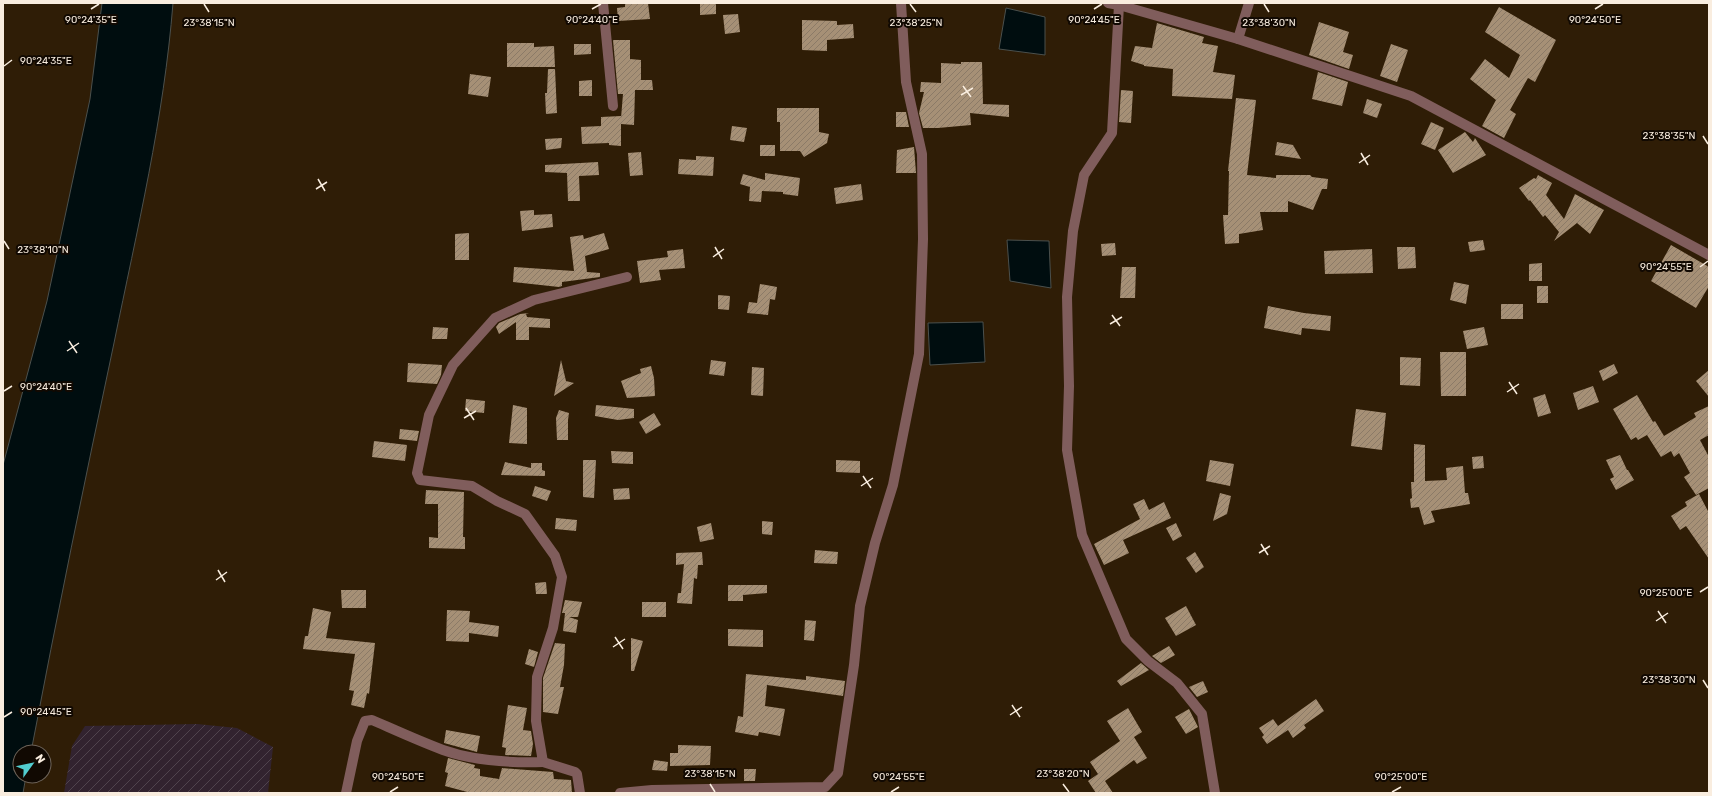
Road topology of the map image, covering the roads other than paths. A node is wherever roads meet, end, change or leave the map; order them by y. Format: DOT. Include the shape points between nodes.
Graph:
graph roads {
  1 [pos="603,3"];
  2 [pos="901,3"];
  3 [pos="1108,3"];
  4 [pos="1249,3"];
  5 [pos="1120,5"];
  6 [pos="1238,39"];
  7 [pos="612,106"];
  8 [pos="1709,255"];
  9 [pos="627,277"];
  10 [pos="543,762"];
  11 [pos="346,793"];
  12 [pos="580,793"];
  13 [pos="620,793"];
  14 [pos="1215,793"];
  1 -- 7 [label="street"];
  2 -- 13 [label="street" via="906,82 922,154 923,239 919,354 893,486 875,543 860,606 838,773 825,787 652,790"];
  3 -- 5 [label="street"];
  4 -- 6 [label="street"];
  5 -- 6 [label="street"];
  5 -- 14 [label="street" via="1112,133 1084,175 1073,230 1067,297 1067,450 1082,535 1126,639 1177,684 1202,714"];
  6 -- 8 [label="street" via="1411,96"];
  9 -- 10 [label="street" via="534,300 495,318 452,364 429,415 417,473 420,480 472,486 525,514 557,561 562,577 553,628 537,677 536,721"];
  10 -- 11 [label="street" via="476,758 450,752 372,720 365,721 357,740"];
  10 -- 12 [label="street" via="577,774"];
}
